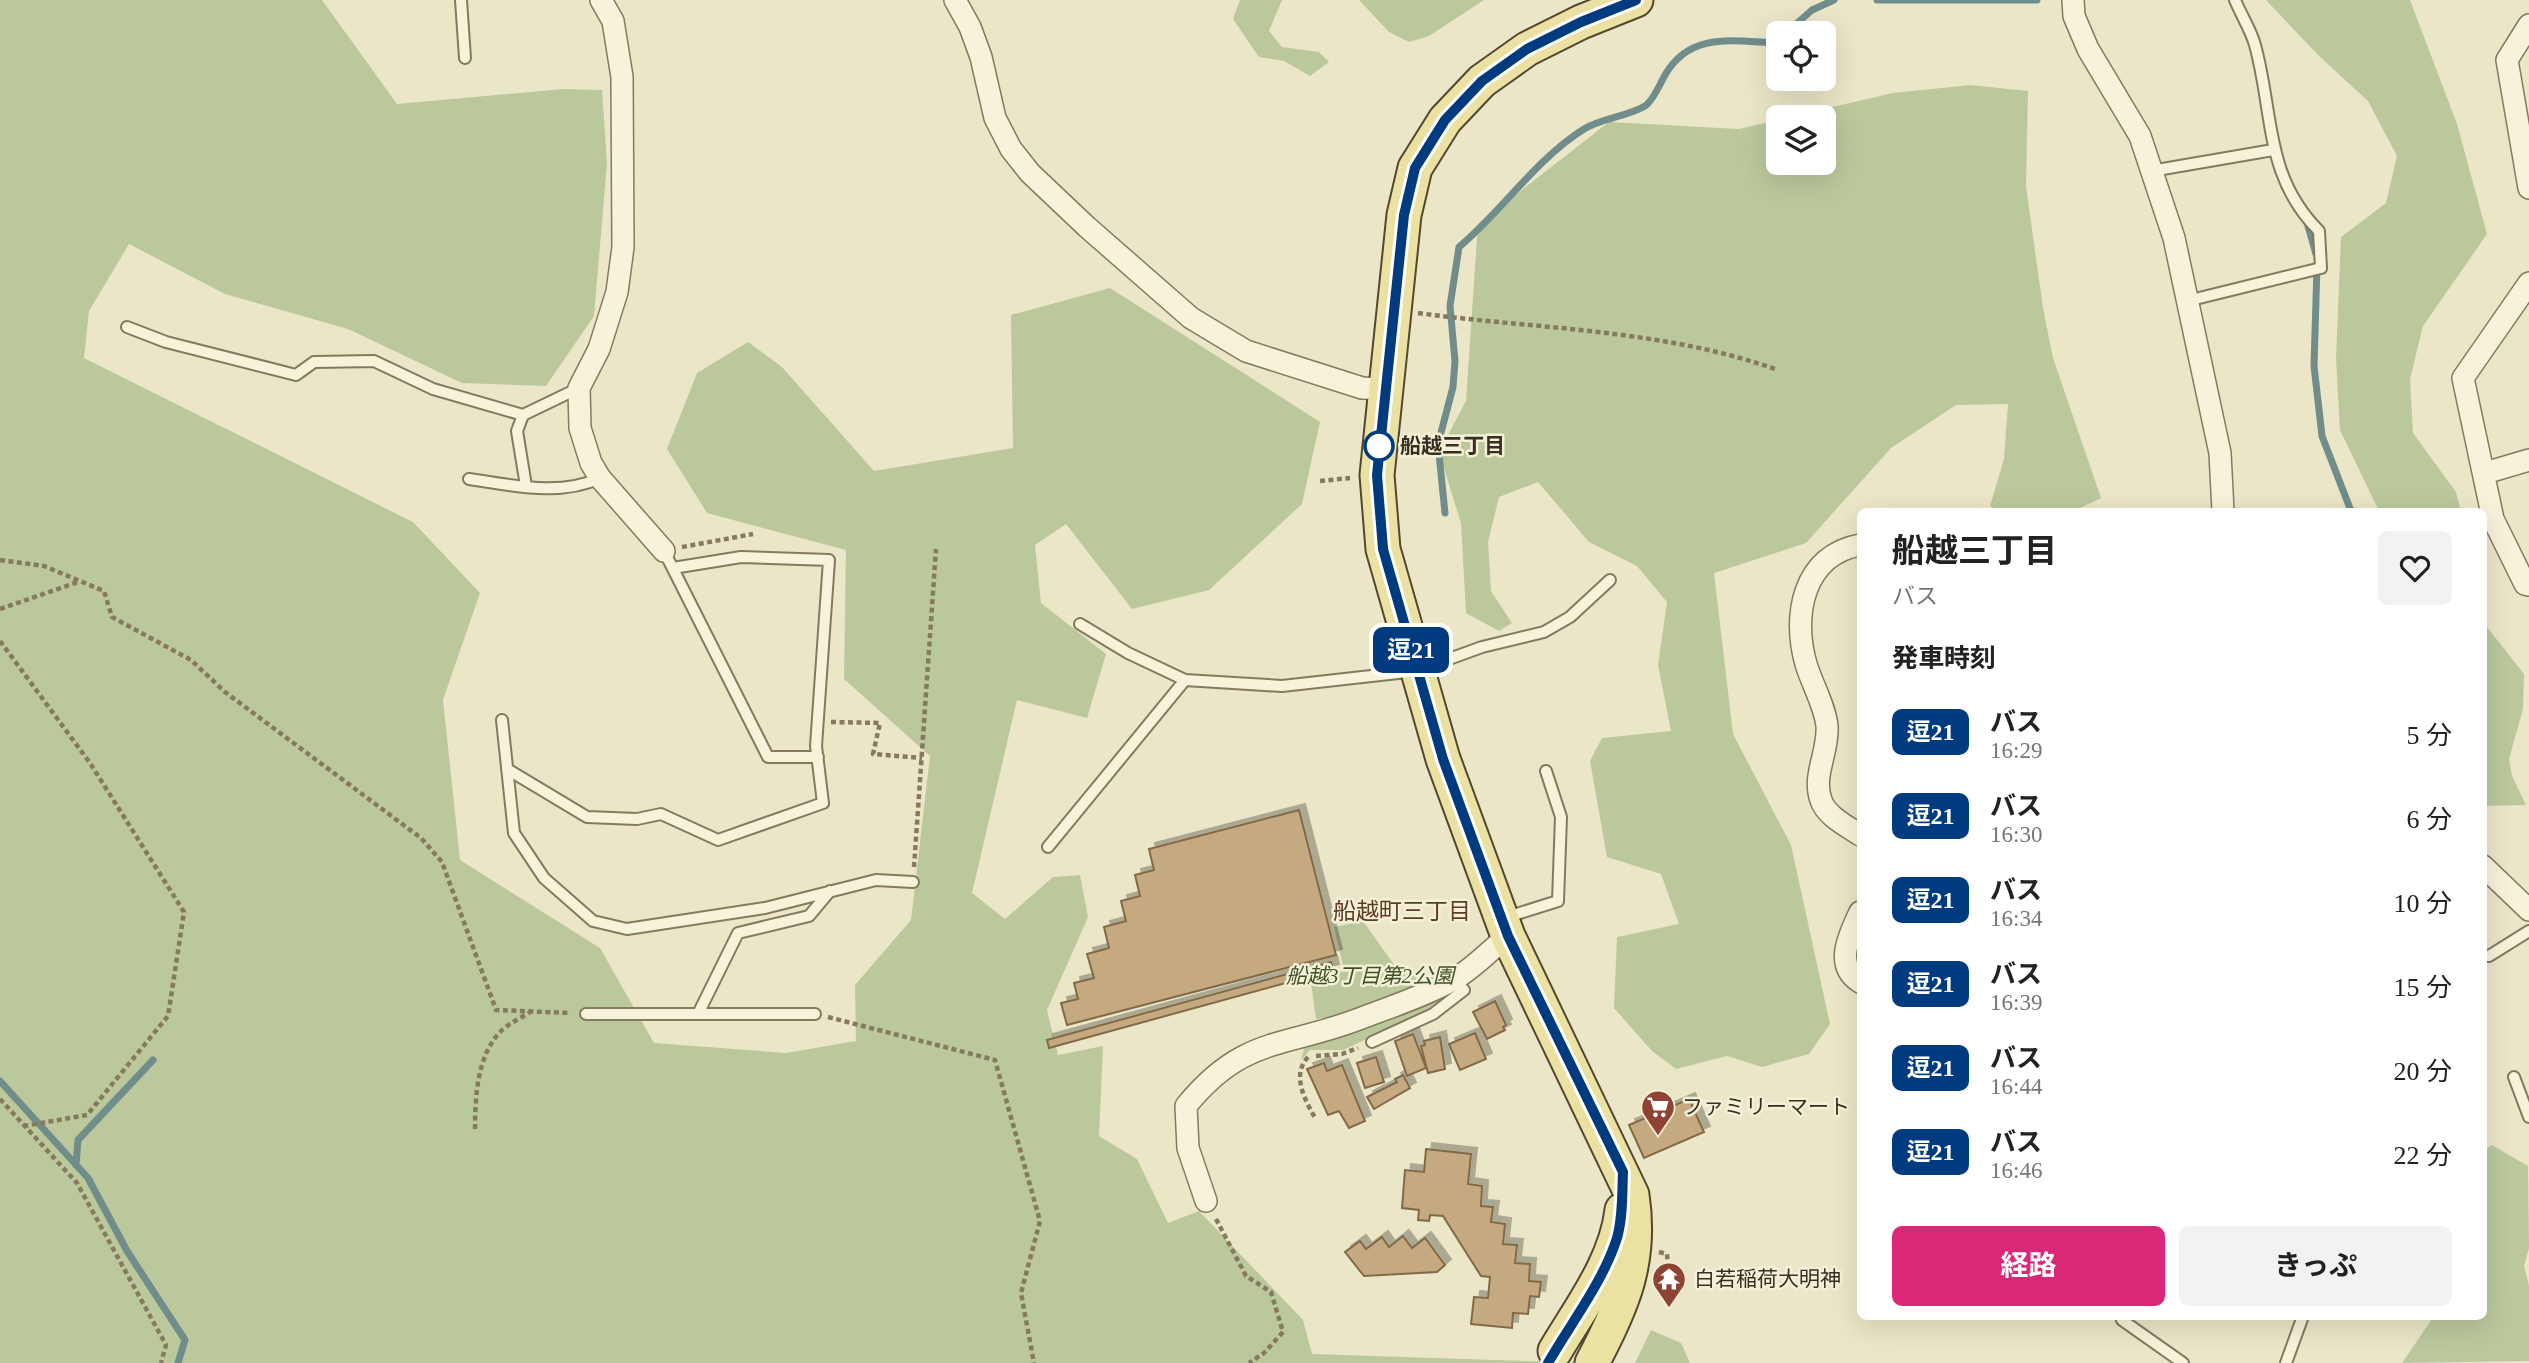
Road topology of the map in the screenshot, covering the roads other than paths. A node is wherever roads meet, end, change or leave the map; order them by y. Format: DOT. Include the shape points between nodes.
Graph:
graph roads {
  1 [pos="461,0"];
  2 [pos="601,0"];
  3 [pos="955,0"];
  4 [pos="1636,0"];
  5 [pos="2073,0"];
  6 [pos="2235,0"];
  7 [pos="2529,25"];
  8 [pos="465,58"];
  9 [pos="2273,150"];
  10 [pos="2151,171"];
  11 [pos="2529,188"];
  12 [pos="2529,283"];
  13 [pos="2187,301"];
  14 [pos="127,327"];
  15 [pos="579,388"];
  16 [pos="1385,389"];
  17 [pos="523,415"];
  18 [pos="2529,460"];
  19 [pos="2485,473"];
  20 [pos="600,478"];
  21 [pos="469,479"];
  22 [pos="526,486"];
  23 [pos="2223,508"];
  24 [pos="1857,546"];
  25 [pos="668,559"];
  26 [pos="1610,580"];
  27 [pos="2529,585"];
  28 [pos="1080,624"];
  29 [pos="1416,671"];
  30 [pos="1185,680"];
  31 [pos="502,720"];
  32 [pos="818,757"];
  33 [pos="507,769"];
  34 [pos="1546,771"];
  35 [pos="1857,833"];
  36 [pos="1048,847"];
  37 [pos="2487,870"];
  38 [pos="914,882"];
  39 [pos="830,891"];
  40 [pos="2529,910"];
  41 [pos="1857,919"];
  42 [pos="1505,928"];
  43 [pos="2529,931"];
  44 [pos="2487,956"];
  45 [pos="1857,978"];
  46 [pos="1454,979"];
  47 [pos="586,1014"];
  48 [pos="698,1014"];
  49 [pos="814,1014"];
  50 [pos="1372,1042"];
  51 [pos="2514,1077"];
  52 [pos="2529,1117"];
  53 [pos="1623,1172"];
  54 [pos="1206,1201"];
  55 [pos="2122,1320"];
  56 [pos="2302,1320"];
  57 [pos="1555,1351"];
  58 [pos="1592,1363"];
  59 [pos="2183,1363"];
  60 [pos="2286,1363"];
  1 -- 8 [label="lane"];
  2 -- 15 [label="street" via="613,21 622,77 623,247 617,292"];
  3 -- 16 [label="street" via="978,47 995,118 1011,149 1087,227 1191,318 1246,351 1362,388"];
  4 -- 16 [label="main road" via="1527,49 1482,81 1445,120 1415,168 1404,215"];
  5 -- 10 [label="street" via="2074,16 2088,48 2140,136"];
  6 -- 9 [label="lane" via="2254,42"];
  7 -- 11 [label="street" via="2507,60"];
  9 -- 10 [label="lane"];
  9 -- 13 [label="lane" via="2298,210 2319,231 2321,268"];
  10 -- 13 [label="street" via="2174,238"];
  12 -- 19 [label="street" via="2463,378"];
  13 -- 23 [label="street" via="2220,453"];
  14 -- 17 [label="lane" via="166,342 296,375 314,362 374,361 433,388"];
  15 -- 17 [label="lane"];
  15 -- 20 [label="street" via="580,428"];
  16 -- 29 [label="main road" via="1377,475 1383,549"];
  17 -- 22 [label="lane" via="517,431"];
  18 -- 19 [label="street"];
  19 -- 27 [label="street" via="2493,519"];
  20 -- 22 [label="lane" via="552,489"];
  20 -- 25 [label="street"];
  21 -- 22 [label="lane"];
  24 -- 35 [label="street" via="1836,551 1817,568 1806,587 1801,616 1805,662 1827,724 1817,787 1822,803"];
  25 -- 32 [label="lane" via="768,757"];
  25 -- 32 [label="lane" via="829,560"];
  26 -- 29 [label="lane" via="1570,617 1544,632 1482,647"];
  28 -- 30 [label="lane"];
  29 -- 30 [label="lane" via="1282,686"];
  29 -- 42 [label="main road"];
  30 -- 36 [label="lane"];
  31 -- 33 [label="lane"];
  32 -- 33 [label="lane" via="823,803 718,840 661,814 637,819 587,817"];
  33 -- 39 [label="lane" via="514,833 544,878 593,921 627,929 765,908"];
  34 -- 42 [label="lane" via="1561,817 1558,901"];
  37 -- 40 [label="street"];
  38 -- 39 [label="lane" via="876,880"];
  39 -- 48 [label="lane" via="809,916 738,933"];
  41 -- 45 [label="street" via="1845,946 1846,962"];
  42 -- 46 [label="street"];
  42 -- 53 [label="main road"];
  43 -- 44 [label="lane"];
  46 -- 50 [label="lane" via="1464,990 1433,1014"];
  46 -- 54 [label="street" via="1356,1020 1238,1057 1208,1079 1186,1106 1188,1148"];
  47 -- 48 [label="lane"];
  48 -- 49 [label="lane"];
  51 -- 52 [label="lane"];
  53 -- 57 [label="main road" via="1617,1238"];
  53 -- 58 [label="main road" via="1636,1219 1633,1261 1629,1285"];
  55 -- 59 [label="lane"];
  56 -- 60 [label="lane"];
}
